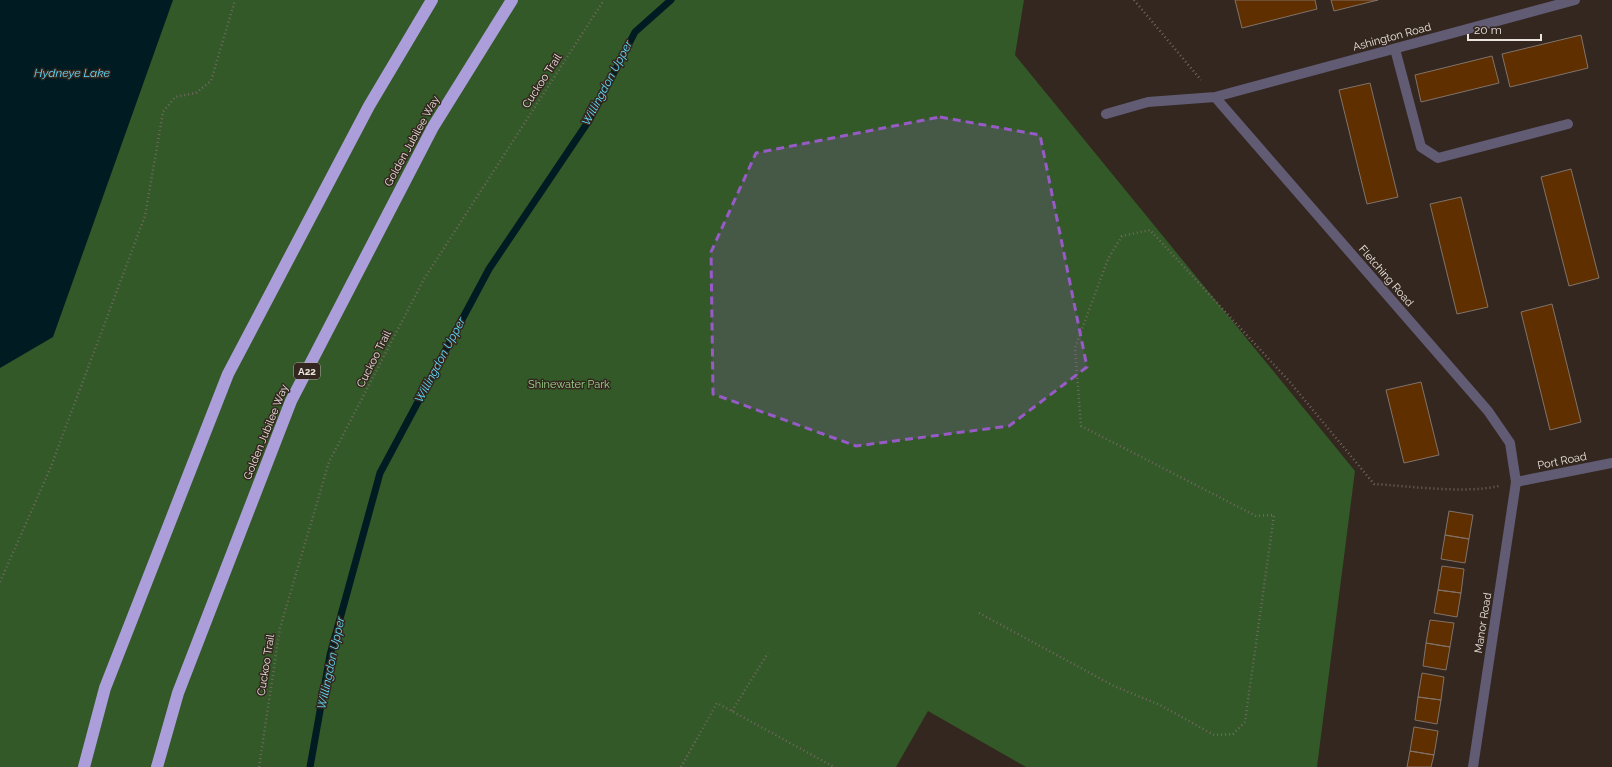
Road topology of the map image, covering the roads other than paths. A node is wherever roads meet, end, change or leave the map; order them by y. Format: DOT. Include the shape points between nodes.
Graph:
graph roads {
  1 [pos="432,0"];
  2 [pos="512,0"];
  3 [pos="1575,0"];
  4 [pos="1395,48"];
  5 [pos="1215,97"];
  6 [pos="1106,114"];
  7 [pos="1568,124"];
  8 [pos="1612,463"];
  9 [pos="1516,482"];
  10 [pos="84,767"];
  11 [pos="157,767"];
  12 [pos="1473,767"];
  1 -- 10 [label="highway" via="369,106 228,374 105,688"];
  2 -- 11 [label="highway, Golden Jubilee Way / A22" via="433,127 291,401 178,693"];
  3 -- 4 [label="street, Ashington Road"];
  4 -- 5 [label="street, Ashington Road"];
  4 -- 7 [label="street" via="1421,147 1438,158"];
  5 -- 6 [label="street, Ashington Road" via="1148,102"];
  5 -- 9 [label="street, Fletching Road" via="1488,411 1510,443"];
  8 -- 9 [label="street, Port Road"];
  9 -- 12 [label="street, Manor Road"];
}
